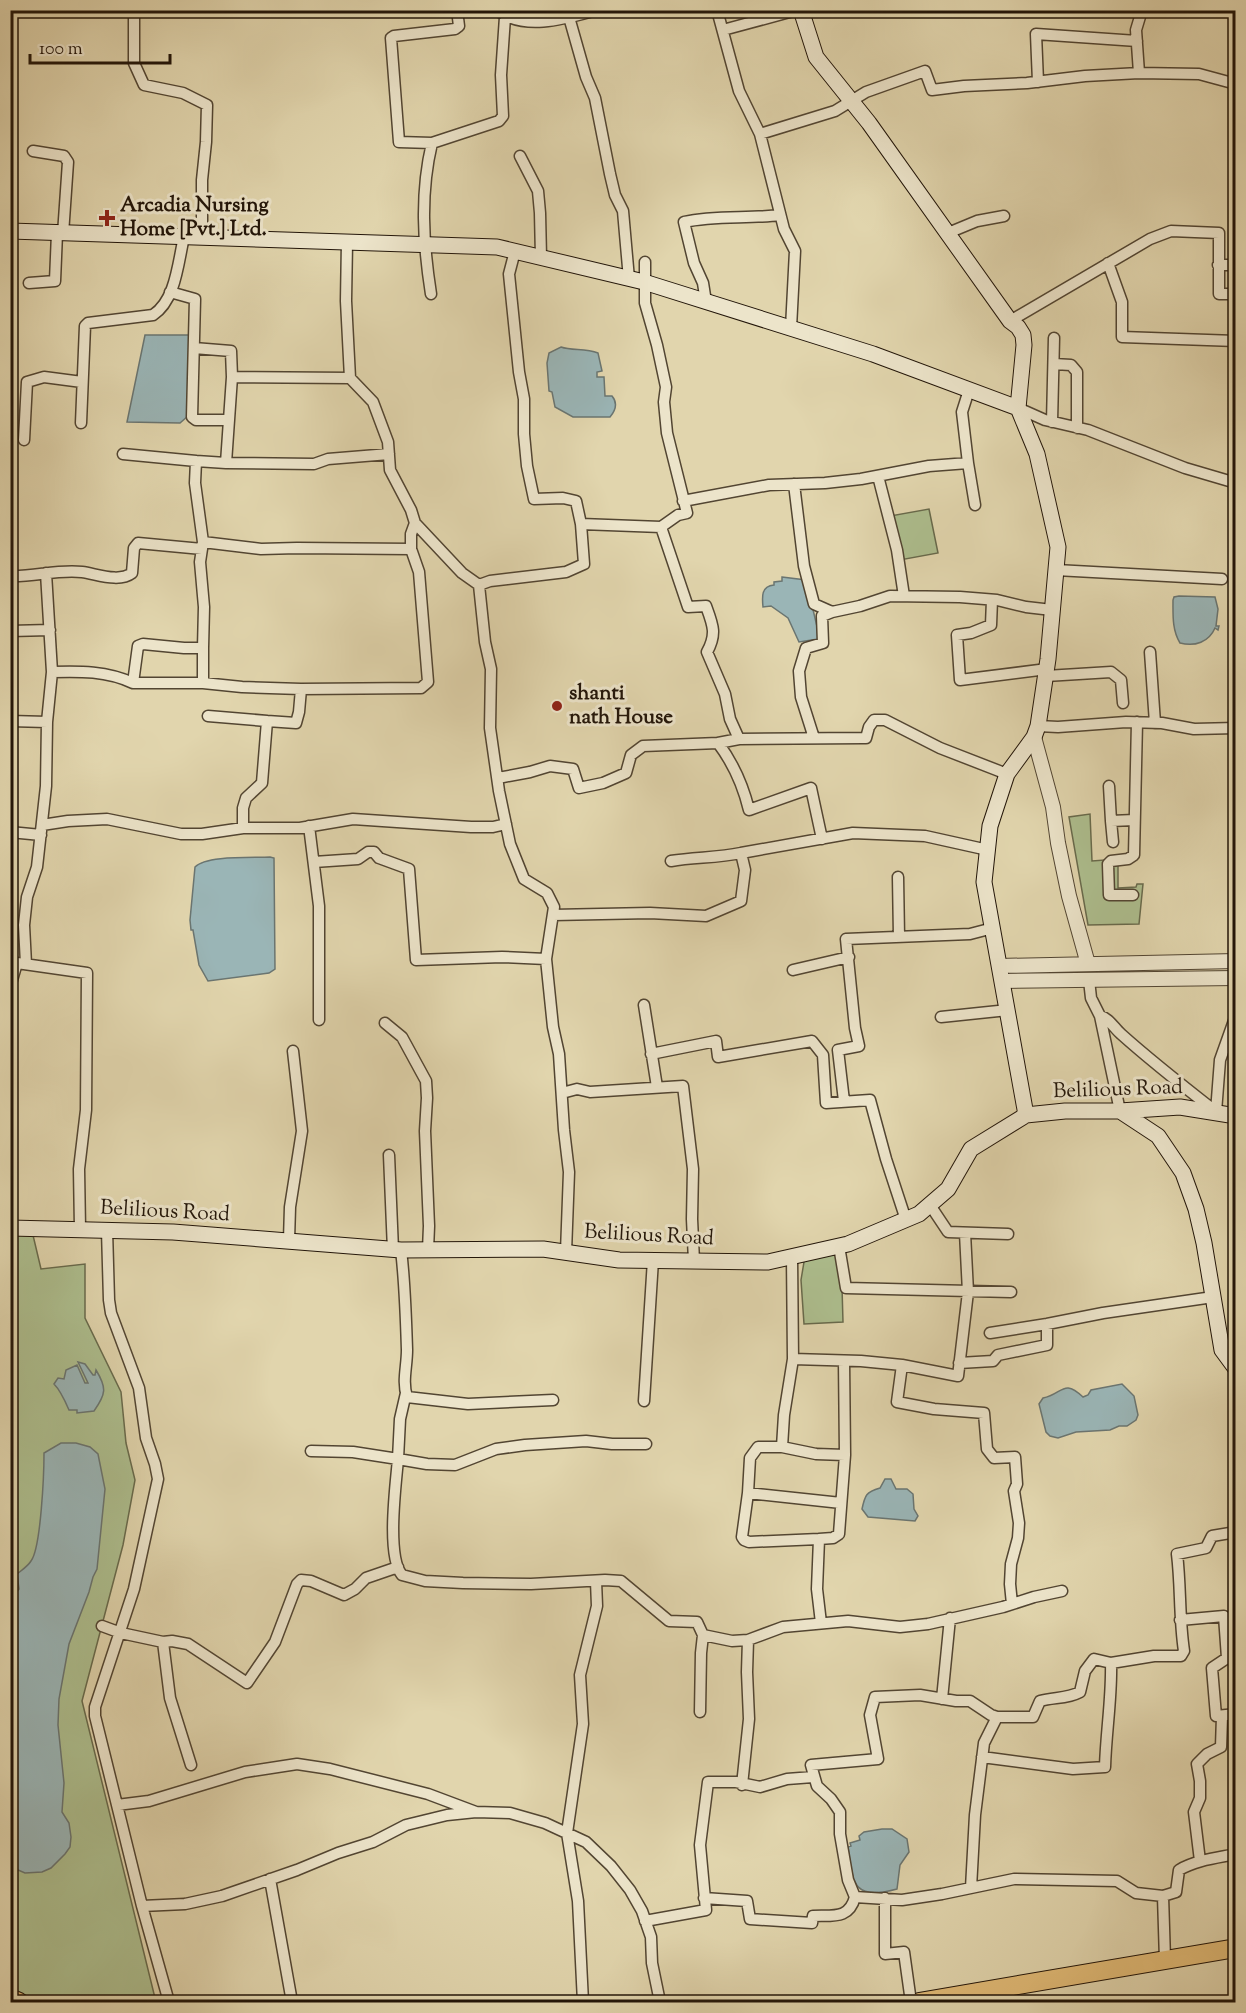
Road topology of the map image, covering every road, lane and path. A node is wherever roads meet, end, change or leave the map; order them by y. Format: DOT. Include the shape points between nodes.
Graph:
graph roads {
  1 [pos="134,10"];
  2 [pos="457,10"];
  3 [pos="597,10"];
  4 [pos="717,10"];
  5 [pos="797,10"];
  6 [pos="801,10"];
  7 [pos="1142,10"];
  8 [pos="501,14"];
  9 [pos="568,14"];
  10 [pos="723,30"];
  11 [pos="1137,41"];
  12 [pos="1139,73"];
  13 [pos="1038,82"];
  14 [pos="1236,84"];
  15 [pos="851,101"];
  16 [pos="760,134"];
  17 [pos="432,143"];
  18 [pos="33,151"];
  19 [pos="520,156"];
  20 [pos="780,215"];
  21 [pos="1004,216"];
  22 [pos="10,231"];
  23 [pos="948,233"];
  24 [pos="60,234"];
  25 [pos="184,237"];
  26 [pos="202,238"];
  27 [pos="347,242"];
  28 [pos="424,245"];
  29 [pos="515,251"];
  30 [pos="541,257"];
  31 [pos="645,262"];
  32 [pos="1108,263"];
  33 [pos="1218,265"];
  34 [pos="1236,265"];
  35 [pos="637,281"];
  36 [pos="29,283"];
  37 [pos="170,292"];
  38 [pos="431,294"];
  39 [pos="1236,294"];
  40 [pos="706,302"];
  41 [pos="1010,321"];
  42 [pos="791,328"];
  43 [pos="1054,338"];
  44 [pos="1236,341"];
  45 [pos="194,348"];
  46 [pos="1054,364"];
  47 [pos="232,377"];
  48 [pos="350,378"];
  49 [pos="82,382"];
  50 [pos="969,390"];
  51 [pos="1018,408"];
  52 [pos="230,420"];
  53 [pos="1052,422"];
  54 [pos="81,423"];
  55 [pos="1077,428"];
  56 [pos="24,440"];
  57 [pos="123,454"];
  58 [pos="389,454"];
  59 [pos="196,461"];
  60 [pos="226,463"];
  61 [pos="969,464"];
  62 [pos="878,476"];
  63 [pos="1236,483"];
  64 [pos="794,484"];
  65 [pos="683,501"];
  66 [pos="975,505"];
  67 [pos="415,523"];
  68 [pos="581,524"];
  69 [pos="661,527"];
  70 [pos="202,545"];
  71 [pos="411,549"];
  72 [pos="1056,570"];
  73 [pos="46,573"];
  74 [pos="10,576"];
  75 [pos="1222,579"];
  76 [pos="478,585"];
  77 [pos="904,596"];
  78 [pos="992,600"];
  79 [pos="1052,610"];
  80 [pos="832,612"];
  81 [pos="50,630"];
  82 [pos="10,631"];
  83 [pos="203,648"];
  84 [pos="1150,652"];
  85 [pos="52,672"];
  86 [pos="1046,672"];
  87 [pos="133,683"];
  88 [pos="203,683"];
  89 [pos="301,689"];
  90 [pos="1124,703"];
  91 [pos="208,716"];
  92 [pos="267,721"];
  93 [pos="10,722"];
  94 [pos="47,722"];
  95 [pos="1137,722"];
  96 [pos="1155,723"];
  97 [pos="1236,728"];
  98 [pos="1036,731"];
  99 [pos="814,738"];
  100 [pos="740,739"];
  101 [pos="718,743"];
  102 [pos="1007,774"];
  103 [pos="498,778"];
  104 [pos="1109,786"];
  105 [pos="1134,820"];
  106 [pos="1111,821"];
  107 [pos="506,824"];
  108 [pos="309,826"];
  109 [pos="243,828"];
  110 [pos="42,830"];
  111 [pos="10,832"];
  112 [pos="822,839"];
  113 [pos="1113,842"];
  114 [pos="988,850"];
  115 [pos="741,853"];
  116 [pos="671,861"];
  117 [pos="314,862"];
  118 [pos="898,877"];
  119 [pos="1133,895"];
  120 [pos="553,915"];
  121 [pos="993,928"];
  122 [pos="899,937"];
  123 [pos="849,957"];
  124 [pos="546,958"];
  125 [pos="1236,961"];
  126 [pos="18,963"];
  127 [pos="1088,964"];
  128 [pos="793,970"];
  129 [pos="1001,973"];
  130 [pos="1236,978"];
  131 [pos="1089,980"];
  132 [pos="10,987"];
  133 [pos="644,1005"];
  134 [pos="1008,1010"];
  135 [pos="1236,1015"];
  136 [pos="1100,1016"];
  137 [pos="940,1017"];
  138 [pos="319,1020"];
  139 [pos="385,1023"];
  140 [pos="293,1051"];
  141 [pos="651,1054"];
  142 [pos="657,1087"];
  143 [pos="562,1093"];
  144 [pos="844,1101"];
  145 [pos="1120,1111"];
  146 [pos="1216,1112"];
  147 [pos="1026,1115"];
  148 [pos="1236,1116"];
  149 [pos="389,1155"];
  150 [pos="930,1206"];
  151 [pos="906,1220"];
  152 [pos="10,1228"];
  153 [pos="80,1229"];
  154 [pos="107,1230"];
  155 [pos="965,1233"];
  156 [pos="1008,1234"];
  157 [pos="289,1240"];
  158 [pos="839,1246"];
  159 [pos="397,1250"];
  160 [pos="428,1250"];
  161 [pos="566,1252"];
  162 [pos="792,1257"];
  163 [pos="653,1260"];
  164 [pos="694,1261"];
  165 [pos="968,1292"];
  166 [pos="1011,1292"];
  167 [pos="1213,1297"];
  168 [pos="1047,1324"];
  169 [pos="990,1333"];
  170 [pos="1228,1345"];
  171 [pos="793,1359"];
  172 [pos="844,1361"];
  173 [pos="959,1363"];
  174 [pos="903,1365"];
  175 [pos="1236,1369"];
  176 [pos="406,1393"];
  177 [pos="554,1400"];
  178 [pos="644,1401"];
  179 [pos="646,1444"];
  180 [pos="782,1447"];
  181 [pos="310,1451"];
  182 [pos="845,1455"];
  183 [pos="398,1459"];
  184 [pos="748,1493"];
  185 [pos="841,1503"];
  186 [pos="1236,1532"];
  187 [pos="819,1539"];
  188 [pos="398,1567"];
  189 [pos="596,1581"];
  190 [pos="1062,1591"];
  191 [pos="1012,1604"];
  192 [pos="950,1618"];
  193 [pos="1180,1620"];
  194 [pos="821,1623"];
  195 [pos="102,1626"];
  196 [pos="121,1634"];
  197 [pos="703,1635"];
  198 [pos="748,1640"];
  199 [pos="163,1642"];
  200 [pos="1111,1662"];
  201 [pos="942,1699"];
  202 [pos="700,1712"];
  203 [pos="1236,1714"];
  204 [pos="1222,1716"];
  205 [pos="997,1717"];
  206 [pos="982,1756"];
  207 [pos="191,1765"];
  208 [pos="813,1777"];
  209 [pos="742,1785"];
  210 [pos="117,1805"];
  211 [pos="476,1812"];
  212 [pos="567,1833"];
  213 [pos="1236,1854"];
  214 [pos="1200,1861"];
  215 [pos="270,1879"];
  216 [pos="971,1888"];
  217 [pos="1162,1896"];
  218 [pos="855,1897"];
  219 [pos="704,1898"];
  220 [pos="885,1898"];
  221 [pos="142,1906"];
  222 [pos="645,1921"];
  223 [pos="1236,1948"];
  224 [pos="1165,1960"];
  225 [pos="10,1998"];
  226 [pos="19,2002"];
  227 [pos="169,2002"];
  228 [pos="292,2002"];
  229 [pos="583,2002"];
  230 [pos="660,2002"];
  231 [pos="911,2002"];
  232 [pos="919,2002"];
  1 -- 26 [label="street" via="134,63 144,85 183,93 207,105"];
  2 -- 17 [label="street" via="459,26 454,29 391,38 399,142"];
  3 -- 9 [label="street"];
  4 -- 10 [label="street"];
  5 -- 10 [label="street"];
  6 -- 15 [label="main road" via="816,57"];
  7 -- 11 [label="street"];
  8 -- 9 [label="street" via="527,22 550,21"];
  8 -- 17 [label="street" via="504,116"];
  9 -- 35 [label="street" via="596,98"];
  10 -- 16 [label="street" via="739,91"];
  11 -- 12 [label="street"];
  11 -- 13 [label="street" via="1036,34"];
  12 -- 13 [label="street"];
  12 -- 14 [label="street" via="1199,74"];
  13 -- 15 [label="street" via="932,90 925,71"];
  15 -- 16 [label="street" via="835,111"];
  15 -- 23 [label="main road"];
  16 -- 20 [label="street"];
  17 -- 28 [label="street" via="423,201"];
  18 -- 24 [label="street" via="64,156 68,162"];
  19 -- 30 [label="street" via="538,191"];
  20 -- 40 [label="street" via="684,222"];
  20 -- 42 [label="street" via="795,251"];
  21 -- 23 [label="street" via="977,221"];
  22 -- 24 [label="main road"];
  23 -- 41 [label="main road"];
  24 -- 25 [label="main road"];
  24 -- 36 [label="street" via="55,281"];
  25 -- 26 [label="main road"];
  25 -- 37 [label="street"];
  26 -- 27 [label="main road"];
  27 -- 28 [label="main road"];
  27 -- 48 [label="street"];
  28 -- 29 [label="main road"];
  28 -- 38 [label="street"];
  29 -- 30 [label="main road"];
  29 -- 68 [label="street" via="509,274 531,487 534,499 576,501"];
  30 -- 35 [label="main road"];
  31 -- 35 [label="street"];
  32 -- 33 [label="street" via="1170,231 1192,231 1219,233"];
  32 -- 41 [label="street"];
  32 -- 44 [label="street" via="1122,302 1122,337"];
  33 -- 34 [label="street"];
  33 -- 39 [label="street" via="1219,294"];
  35 -- 40 [label="main road"];
  35 -- 65 [label="street" via="666,387 667,433"];
  37 -- 45 [label="street" via="195,299"];
  37 -- 49 [label="street" via="162,309 153,315 85,326"];
  40 -- 42 [label="main road"];
  41 -- 51 [label="main road" via="1023,335 1024,345"];
  42 -- 50 [label="main road"];
  43 -- 46 [label="street"];
  45 -- 47 [label="street" via="231,351"];
  45 -- 52 [label="street" via="192,417"];
  46 -- 53 [label="street"];
  46 -- 55 [label="street" via="1071,365 1077,372"];
  47 -- 48 [label="street"];
  47 -- 52 [label="street"];
  48 -- 58 [label="street" via="373,402"];
  49 -- 54 [label="street"];
  49 -- 56 [label="street" via="44,377 27,382"];
  50 -- 51 [label="main road"];
  50 -- 61 [label="street" via="962,412"];
  51 -- 53 [label="street"];
  51 -- 72 [label="main road" via="1037,454 1058,547"];
  52 -- 60 [label="street"];
  53 -- 55 [label="street"];
  55 -- 63 [label="street"];
  57 -- 59 [label="street"];
  58 -- 60 [label="street" via="328,459 314,464"];
  58 -- 67 [label="street" via="390,470"];
  59 -- 60 [label="street"];
  59 -- 70 [label="street"];
  61 -- 62 [label="street" via="929,466"];
  61 -- 66 [label="street"];
  62 -- 64 [label="street"];
  62 -- 77 [label="street"];
  64 -- 65 [label="street" via="741,489"];
  64 -- 80 [label="street" via="804,566 814,604"];
  65 -- 69 [label="street" via="687,513"];
  67 -- 71 [label="street"];
  67 -- 76 [label="street"];
  68 -- 69 [label="street"];
  68 -- 76 [label="street" via="584,564 566,572"];
  69 -- 100 [label="street" via="688,607 706,606 714,639 707,652"];
  70 -- 71 [label="street"];
  70 -- 73 [label="street" via="138,543 132,573 127,576"];
  70 -- 83 [label="street"];
  71 -- 89 [label="street" via="419,572 428,666 426,686"];
  72 -- 75 [label="street"];
  72 -- 79 [label="main road"];
  73 -- 74 [label="street"];
  73 -- 81 [label="street"];
  76 -- 103 [label="street" via="491,669 490,728"];
  77 -- 78 [label="street"];
  77 -- 80 [label="street" via="890,596"];
  78 -- 79 [label="street"];
  78 -- 86 [label="street" via="991,625 957,635 960,680"];
  79 -- 86 [label="main road"];
  80 -- 99 [label="street" via="822,616 823,643 806,648 799,671 801,697"];
  81 -- 82 [label="street"];
  81 -- 85 [label="street"];
  83 -- 87 [label="street" via="138,646"];
  83 -- 88 [label="street"];
  84 -- 96 [label="street"];
  85 -- 87 [label="street" via="82,670 119,676"];
  85 -- 94 [label="street"];
  86 -- 90 [label="street" via="1111,672 1121,680"];
  86 -- 98 [label="main road"];
  87 -- 88 [label="street"];
  88 -- 89 [label="street"];
  89 -- 92 [label="street" via="296,723"];
  91 -- 92 [label="street"];
  92 -- 109 [label="street" via="262,783 246,798"];
  93 -- 94 [label="street"];
  94 -- 110 [label="street"];
  95 -- 96 [label="street"];
  95 -- 98 [label="street"];
  95 -- 105 [label="street"];
  96 -- 97 [label="street" via="1194,729"];
  98 -- 102 [label="main road"];
  98 -- 127 [label="street" via="1069,896"];
  99 -- 100 [label="street"];
  99 -- 102 [label="street" via="866,738 874,720 885,720 940,748"];
  100 -- 101 [label="street"];
  101 -- 103 [label="street" via="643,746 632,755 626,773 579,788 573,769 550,766"];
  101 -- 112 [label="street" via="743,786 749,810 811,788"];
  102 -- 114 [label="main road" via="990,826"];
  103 -- 107 [label="street"];
  104 -- 106 [label="street"];
  105 -- 106 [label="street"];
  105 -- 119 [label="street" via="1134,855 1109,862 1107,892 1111,896"];
  106 -- 113 [label="street"];
  107 -- 108 [label="street" via="471,827 353,819"];
  107 -- 120 [label="street" via="524,879 547,893 554,907"];
  108 -- 109 [label="street"];
  108 -- 117 [label="street"];
  109 -- 110 [label="street" via="181,834 107,819 68,821"];
  110 -- 111 [label="street"];
  110 -- 126 [label="street"];
  112 -- 114 [label="street" via="853,833 925,836"];
  112 -- 115 [label="street"];
  114 -- 121 [label="main road" via="984,882"];
  115 -- 116 [label="street"];
  115 -- 120 [label="street" via="745,870 741,901 706,916"];
  117 -- 124 [label="street" via="358,859 374,852 379,858 409,869 416,960"];
  117 -- 138 [label="street" via="319,906"];
  118 -- 122 [label="street"];
  120 -- 124 [label="street"];
  121 -- 122 [label="street" via="970,934"];
  121 -- 129 [label="main road"];
  122 -- 123 [label="street" via="846,939"];
  123 -- 128 [label="street"];
  123 -- 144 [label="street" via="859,1046 838,1050"];
  124 -- 143 [label="street"];
  125 -- 127 [label="street"];
  126 -- 132 [label="street"];
  126 -- 153 [label="street" via="87,973"];
  127 -- 129 [label="street"];
  129 -- 131 [label="street"];
  129 -- 134 [label="main road"];
  130 -- 131 [label="street"];
  131 -- 136 [label="street" via="1091,998"];
  133 -- 141 [label="street"];
  134 -- 137 [label="street"];
  134 -- 147 [label="main road"];
  135 -- 146 [label="street" via="1220,1059"];
  136 -- 145 [label="street"];
  136 -- 146 [label="street"];
  139 -- 160 [label="street" via="402,1037 426,1081"];
  140 -- 157 [label="street" via="302,1131"];
  141 -- 142 [label="street"];
  141 -- 144 [label="street" via="716,1041 718,1057 812,1041 823,1054 826,1103"];
  142 -- 143 [label="street" via="590,1092 577,1089"];
  142 -- 164 [label="street" via="683,1086 693,1169"];
  143 -- 161 [label="street" via="569,1172"];
  144 -- 151 [label="street" via="870,1100"];
  145 -- 146 [label="main road, Belilious Road" via="1180,1107"];
  145 -- 147 [label="main road, Belilious Road"];
  145 -- 167 [label="main road" via="1158,1136 1183,1173 1196,1209"];
  146 -- 148 [label="main road, Belilious Road"];
  147 -- 150 [label="main road, Belilious Road" via="971,1149 948,1189"];
  149 -- 159 [label="street"];
  150 -- 151 [label="main road, Belilious Road"];
  150 -- 155 [label="street" via="948,1232"];
  151 -- 158 [label="main road, Belilious Road"];
  152 -- 153 [label="main road, Belilious Road"];
  153 -- 154 [label="main road, Belilious Road"];
  154 -- 157 [label="main road, Belilious Road"];
  154 -- 196 [label="street" via="111,1313 139,1388 146,1438 158,1479"];
  155 -- 156 [label="street"];
  155 -- 165 [label="street"];
  157 -- 159 [label="main road, Belilious Road"];
  158 -- 162 [label="main road, Belilious Road"];
  158 -- 165 [label="street" via="846,1288"];
  159 -- 160 [label="main road, Belilious Road"];
  159 -- 176 [label="street" via="405,1285"];
  160 -- 161 [label="main road, Belilious Road"];
  161 -- 163 [label="main road, Belilious Road" via="619,1260"];
  162 -- 164 [label="main road, Belilious Road" via="768,1262"];
  162 -- 171 [label="street"];
  163 -- 164 [label="main road, Belilious Road"];
  163 -- 178 [label="street"];
  165 -- 166 [label="street"];
  165 -- 173 [label="street"];
  167 -- 168 [label="street"];
  167 -- 170 [label="main road"];
  168 -- 169 [label="street"];
  168 -- 173 [label="street" via="1047,1345 998,1355 993,1361"];
  170 -- 175 [label="main road" via="1222,1350"];
  171 -- 172 [label="street"];
  171 -- 180 [label="street"];
  172 -- 174 [label="street"];
  172 -- 182 [label="street"];
  173 -- 174 [label="street" via="957,1376"];
  174 -- 191 [label="street" via="897,1402 984,1413 987,1449 994,1458 1015,1457 1014,1491 1019,1523 1011,1564"];
  176 -- 177 [label="street" via="407,1397 468,1404"];
  176 -- 183 [label="street"];
  179 -- 183 [label="street" via="586,1441 525,1445 496,1449 455,1465"];
  180 -- 182 [label="street"];
  180 -- 184 [label="street" via="758,1447 750,1458"];
  181 -- 183 [label="street"];
  182 -- 185 [label="street"];
  183 -- 188 [label="street" via="393,1507"];
  184 -- 185 [label="street"];
  184 -- 187 [label="street" via="744,1540"];
  185 -- 187 [label="street" via="839,1534"];
  186 -- 193 [label="street" via="1212,1536 1206,1548 1177,1554"];
  187 -- 194 [label="street" via="817,1589"];
  188 -- 189 [label="street" via="402,1575 425,1581"];
  188 -- 199 [label="street" via="366,1578 344,1595 301,1580 275,1642 247,1683 188,1644"];
  189 -- 197 [label="street" via="621,1581 669,1621 697,1622"];
  189 -- 212 [label="street" via="597,1606 580,1675 583,1724"];
  190 -- 191 [label="street"];
  191 -- 192 [label="street"];
  192 -- 194 [label="street" via="900,1627 848,1621"];
  192 -- 201 [label="street"];
  193 -- 200 [label="street" via="1184,1651 1181,1656"];
  193 -- 204 [label="street" via="1224,1616 1227,1658 1212,1668 1216,1716"];
  194 -- 198 [label="street" via="783,1627"];
  195 -- 196 [label="street"];
  196 -- 199 [label="street"];
  196 -- 210 [label="street" via="95,1707"];
  197 -- 198 [label="street"];
  197 -- 202 [label="street"];
  198 -- 209 [label="street" via="749,1719"];
  199 -- 207 [label="street" via="170,1698"];
  200 -- 205 [label="street" via="1094,1659 1084,1671 1080,1692 1068,1698 1040,1701 1034,1718"];
  200 -- 206 [label="street" via="1105,1767 1073,1769"];
  201 -- 205 [label="street" via="970,1701"];
  201 -- 208 [label="street" via="920,1695 874,1697 870,1715 878,1759 811,1765"];
  203 -- 204 [label="street"];
  204 -- 214 [label="street" via="1221,1747 1197,1764 1200,1798 1194,1812"];
  205 -- 206 [label="street"];
  206 -- 216 [label="street"];
  208 -- 209 [label="street" via="801,1776 760,1787"];
  208 -- 218 [label="street" via="840,1812 848,1881"];
  209 -- 219 [label="street" via="708,1782 700,1845"];
  210 -- 211 [label="street" via="149,1801 245,1772 297,1764 407,1788"];
  210 -- 221 [label="street"];
  211 -- 212 [label="street" via="510,1813"];
  211 -- 215 [label="street" via="406,1825 373,1842"];
  212 -- 222 [label="street" via="586,1842 611,1866 630,1890"];
  212 -- 229 [label="street" via="578,1901"];
  213 -- 214 [label="street"];
  214 -- 217 [label="street" via="1179,1870 1176,1892"];
  215 -- 221 [label="street" via="185,1904"];
  215 -- 228 [label="street"];
  216 -- 217 [label="street" via="1006,1879 1117,1881 1136,1893"];
  216 -- 220 [label="street" via="902,1900"];
  217 -- 224 [label="street"];
  218 -- 219 [label="street" via="845,1914 813,1916 812,1923 750,1919 747,1901"];
  218 -- 220 [label="street"];
  219 -- 222 [label="street" via="706,1910"];
  220 -- 231 [label="street" via="885,1954 904,1952"];
  221 -- 227 [label="street"];
  222 -- 230 [label="street"];
  223 -- 224 [label="main road"];
  224 -- 232 [label="main road"];
  225 -- 226 [label="main road"];
}
